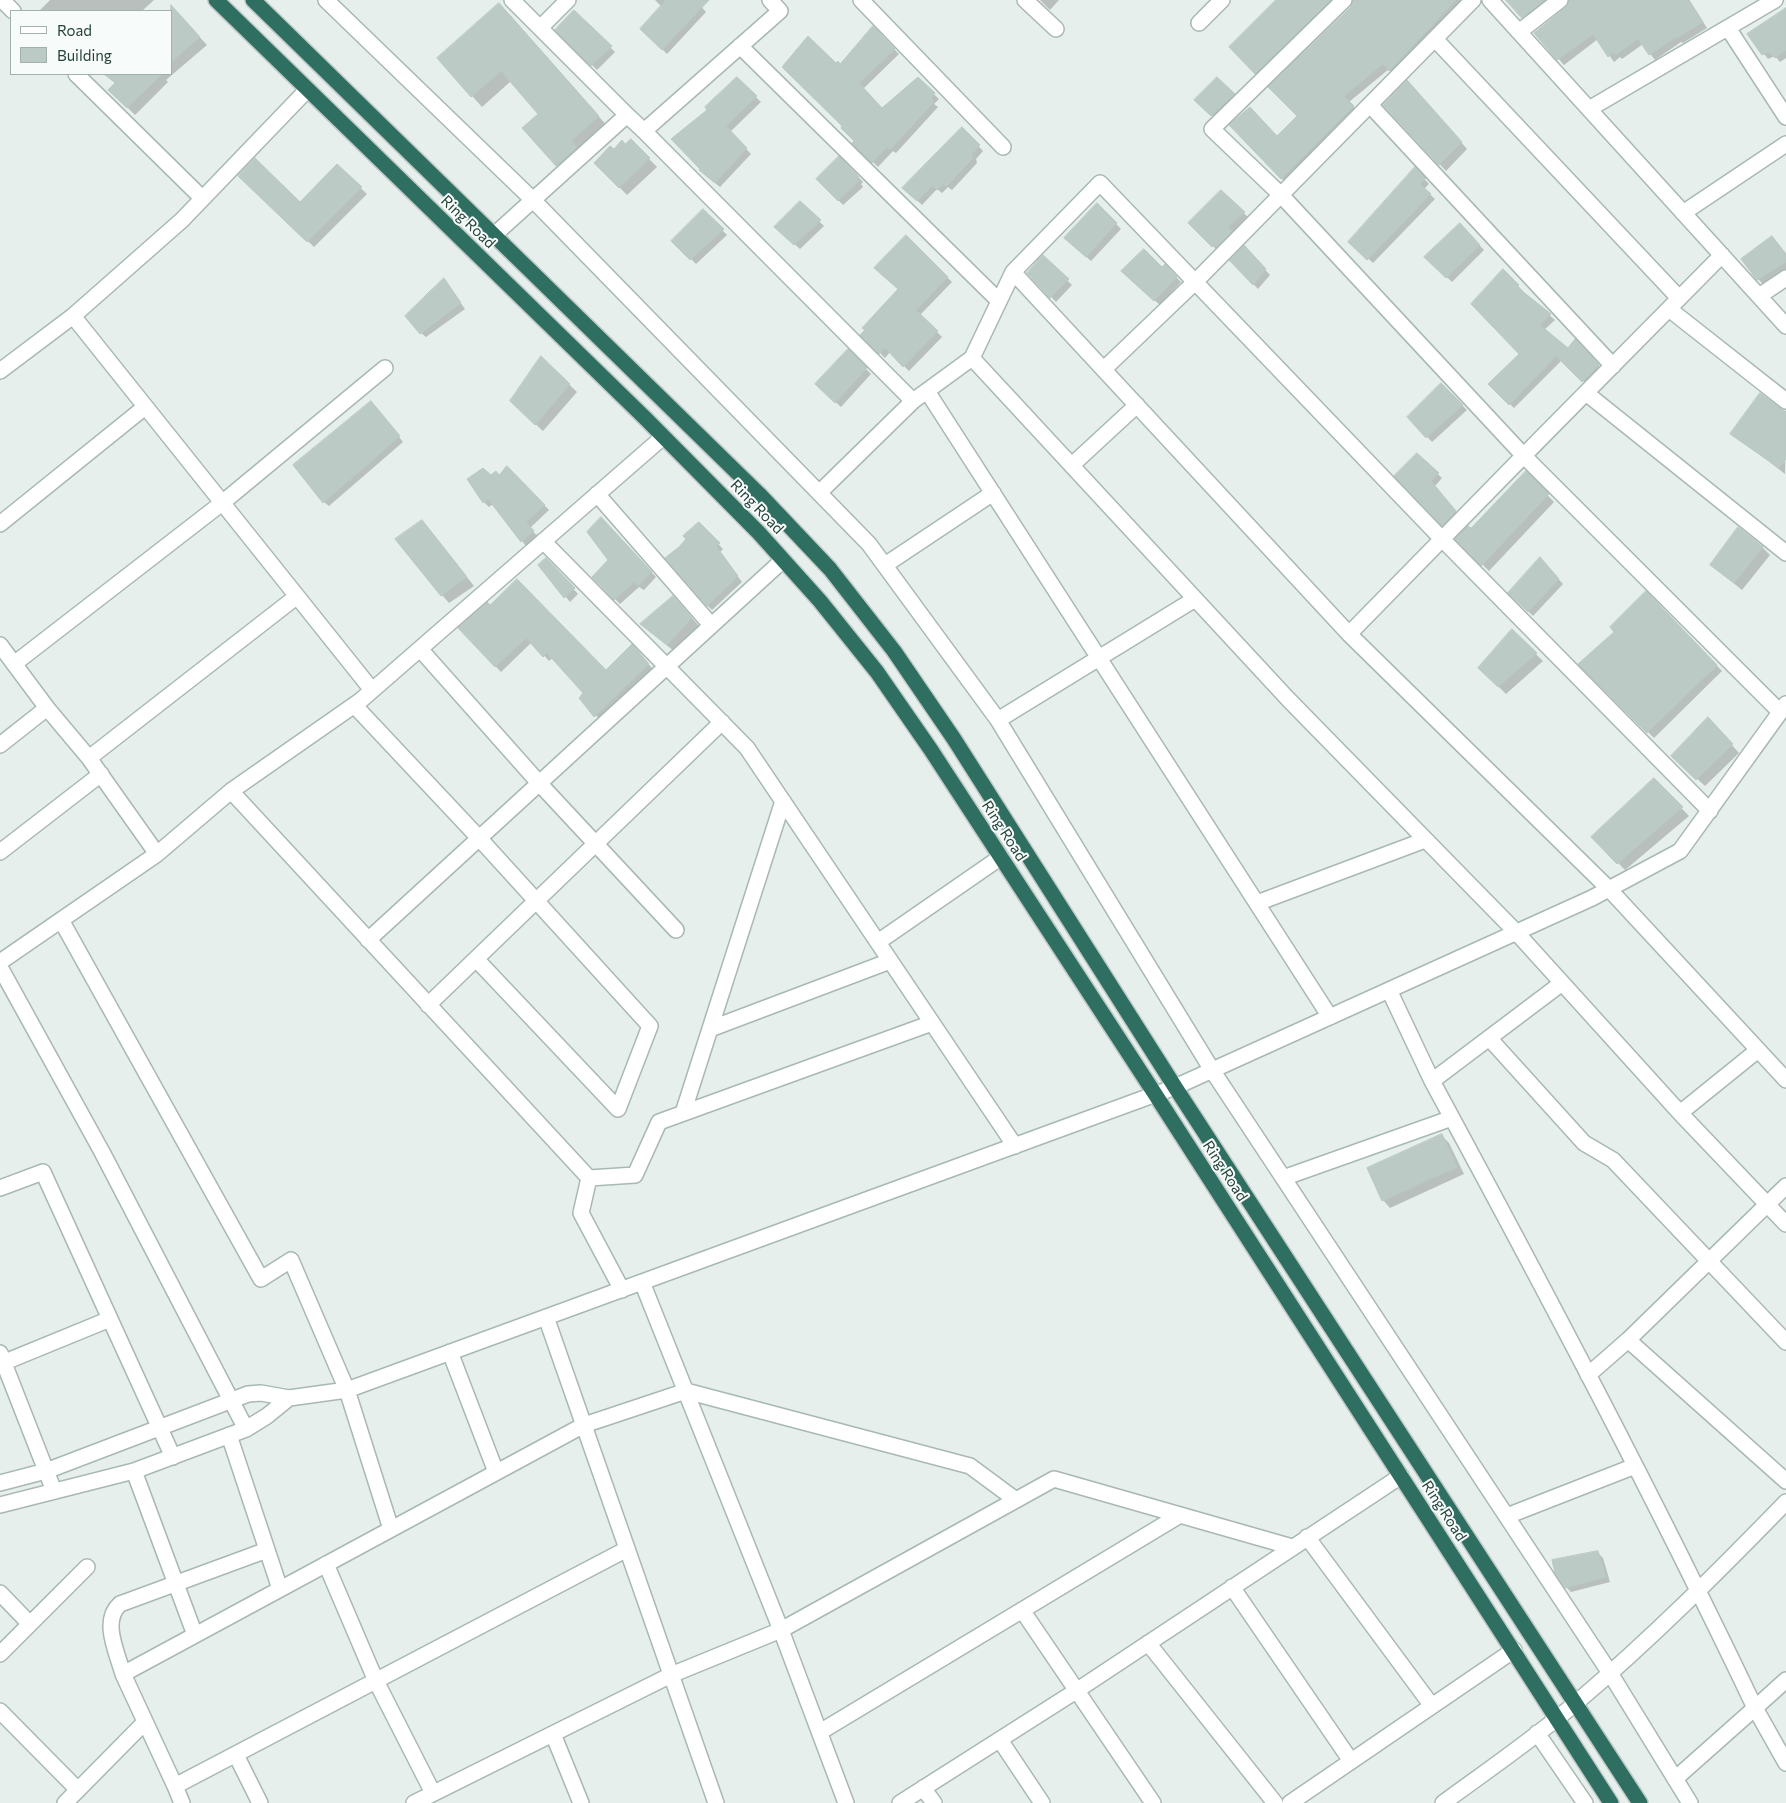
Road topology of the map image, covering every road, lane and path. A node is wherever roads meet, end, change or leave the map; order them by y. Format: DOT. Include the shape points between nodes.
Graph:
graph roads {
  1 [pos="2,0"];
  2 [pos="216,0"];
  3 [pos="253,0"];
  4 [pos="326,0"];
  5 [pos="512,0"];
  6 [pos="568,0"];
  7 [pos="861,0"];
  8 [pos="1025,0"];
  9 [pos="1222,0"];
  10 [pos="1344,0"];
  11 [pos="1473,0"];
  12 [pos="1490,0"];
  13 [pos="1560,0"];
  14 [pos="1775,0"];
  15 [pos="778,4"];
  16 [pos="12,10"];
  17 [pos="1199,23"];
  18 [pos="540,28"];
  19 [pos="1728,28"];
  20 [pos="1056,30"];
  21 [pos="1519,32"];
  22 [pos="1434,39"];
  23 [pos="740,46"];
  24 [pos="77,75"];
  25 [pos="307,90"];
  26 [pos="1370,105"];
  27 [pos="1589,109"];
  28 [pos="626,115"];
  29 [pos="1786,117"];
  30 [pos="644,131"];
  31 [pos="1786,144"];
  32 [pos="1003,147"];
  33 [pos="1281,195"];
  34 [pos="202,198"];
  35 [pos="533,200"];
  36 [pos="1683,213"];
  37 [pos="494,236"];
  38 [pos="1722,255"];
  39 [pos="1014,272"];
  40 [pos="1786,278"];
  41 [pos="1195,282"];
  42 [pos="1759,296"];
  43 [pos="1000,301"];
  44 [pos="1674,303"];
  45 [pos="73,316"];
  46 [pos="1786,326"];
  47 [pos="972,358"];
  48 [pos="1613,366"];
  49 [pos="385,368"];
  50 [pos="1104,369"];
  51 [pos="0,371"];
  52 [pos="927,390"];
  53 [pos="1586,393"];
  54 [pos="913,401"];
  55 [pos="1786,401"];
  56 [pos="1137,405"];
  57 [pos="145,406"];
  58 [pos="663,437"];
  59 [pos="1524,456"];
  60 [pos="1072,465"];
  61 [pos="819,493"];
  62 [pos="993,493"];
  63 [pos="597,494"];
  64 [pos="222,504"];
  65 [pos="0,524"];
  66 [pos="1442,539"];
  67 [pos="543,541"];
  68 [pos="1786,553"];
  69 [pos="783,560"];
  70 [pos="885,565"];
  71 [pos="296,596"];
  72 [pos="1196,599"];
  73 [pos="711,625"];
  74 [pos="1349,634"];
  75 [pos="0,645"];
  76 [pos="420,648"];
  77 [pos="1099,657"];
  78 [pos="14,664"];
  79 [pos="666,666"];
  80 [pos="372,690"];
  81 [pos="354,705"];
  82 [pos="47,708"];
  83 [pos="1783,708"];
  84 [pos="998,720"];
  85 [pos="722,722"];
  86 [pos="0,745"];
  87 [pos="89,758"];
  88 [pos="101,774"];
  89 [pos="539,783"];
  90 [pos="231,792"];
  91 [pos="783,801"];
  92 [pos="1710,811"];
  93 [pos="479,838"];
  94 [pos="1426,840"];
  95 [pos="596,843"];
  96 [pos="0,852"];
  97 [pos="157,854"];
  98 [pos="1001,857"];
  99 [pos="1609,889"];
  100 [pos="536,901"];
  101 [pos="1257,903"];
  102 [pos="61,920"];
  103 [pos="676,930"];
  104 [pos="1516,932"];
  105 [pos="368,940"];
  106 [pos="878,942"];
  107 [pos="476,959"];
  108 [pos="890,961"];
  109 [pos="0,962"];
  110 [pos="0,967"];
  111 [pos="1562,983"];
  112 [pos="1389,990"];
  113 [pos="428,1005"];
  114 [pos="1330,1017"];
  115 [pos="932,1023"];
  116 [pos="710,1030"];
  117 [pos="1489,1038"];
  118 [pos="1758,1050"];
  119 [pos="1212,1070"];
  120 [pos="1786,1080"];
  121 [pos="1432,1081"];
  122 [pos="1175,1087"];
  123 [pos="1155,1094"];
  124 [pos="1680,1113"];
  125 [pos="683,1114"];
  126 [pos="1452,1118"];
  127 [pos="1015,1146"];
  128 [pos="589,1178"];
  129 [pos="1283,1178"];
  130 [pos="1786,1186"];
  131 [pos="0,1188"];
  132 [pos="1767,1204"];
  133 [pos="1786,1224"];
  134 [pos="1708,1261"];
  135 [pos="642,1282"];
  136 [pos="622,1290"];
  137 [pos="546,1317"];
  138 [pos="110,1319"];
  139 [pos="1628,1340"];
  140 [pos="1786,1342"];
  141 [pos="450,1352"];
  142 [pos="1,1360"];
  143 [pos="1588,1375"];
  144 [pos="347,1390"];
  145 [pos="686,1391"];
  146 [pos="289,1398"];
  147 [pos="232,1401"];
  148 [pos="584,1425"];
  149 [pos="160,1428"];
  150 [pos="246,1428"];
  151 [pos="229,1435"];
  152 [pos="172,1457"];
  153 [pos="1635,1466"];
  154 [pos="46,1471"];
  155 [pos="134,1471"];
  156 [pos="496,1472"];
  157 [pos="1401,1476"];
  158 [pos="1786,1481"];
  159 [pos="0,1483"];
  160 [pos="54,1491"];
  161 [pos="1016,1500"];
  162 [pos="1786,1502"];
  163 [pos="0,1505"];
  164 [pos="1180,1515"];
  165 [pos="1507,1516"];
  166 [pos="391,1529"];
  167 [pos="1307,1537"];
  168 [pos="1292,1547"];
  169 [pos="627,1549"];
  170 [pos="267,1550"];
  171 [pos="326,1564"];
  172 [pos="87,1567"];
  173 [pos="176,1584"];
  174 [pos="1232,1587"];
  175 [pos="280,1589"];
  176 [pos="1700,1591"];
  177 [pos="0,1593"];
  178 [pos="1022,1610"];
  179 [pos="30,1624"];
  180 [pos="781,1630"];
  181 [pos="195,1635"];
  182 [pos="1148,1643"];
  183 [pos="1514,1650"];
  184 [pos="0,1654"];
  185 [pos="1610,1673"];
  186 [pos="123,1674"];
  187 [pos="671,1674"];
  188 [pos="1786,1680"];
  189 [pos="376,1681"];
  190 [pos="1076,1691"];
  191 [pos="1576,1703"];
  192 [pos="1432,1706"];
  193 [pos="1755,1708"];
  194 [pos="0,1711"];
  195 [pos="1556,1718"];
  196 [pos="145,1722"];
  197 [pos="820,1732"];
  198 [pos="1537,1733"];
  199 [pos="553,1734"];
  200 [pos="1000,1740"];
  201 [pos="236,1755"];
  202 [pos="1351,1761"];
  203 [pos="1786,1763"];
  204 [pos="1675,1779"];
  205 [pos="175,1786"];
  206 [pos="923,1788"];
  207 [pos="78,1790"];
  208 [pos="433,1793"];
  209 [pos="65,1803"];
  210 [pos="182,1803"];
  211 [pos="260,1803"];
  212 [pos="414,1803"];
  213 [pos="581,1803"];
  214 [pos="716,1803"];
  215 [pos="846,1803"];
  216 [pos="900,1803"];
  217 [pos="934,1803"];
  218 [pos="1042,1803"];
  219 [pos="1153,1803"];
  220 [pos="1275,1803"];
  221 [pos="1290,1803"];
  222 [pos="1443,1803"];
  223 [pos="1585,1803"];
  224 [pos="1611,1803"];
  225 [pos="1640,1803"];
  226 [pos="1690,1803"];
  1 -- 16 [label="street"];
  2 -- 25 [label="highway, Ring Road"];
  3 -- 37 [label="highway, Ring Road"];
  4 -- 35 [label="street"];
  5 -- 18 [label="street"];
  6 -- 18 [label="street"];
  7 -- 32 [label="street"];
  8 -- 20 [label="street"];
  9 -- 17 [label="street"];
  10 -- 33 [label="street" via="1212,129"];
  11 -- 22 [label="street"];
  12 -- 21 [label="street"];
  13 -- 21 [label="street"];
  14 -- 19 [label="street"];
  15 -- 23 [label="street"];
  18 -- 28 [label="street"];
  19 -- 27 [label="street"];
  19 -- 29 [label="street"];
  21 -- 27 [label="street"];
  22 -- 26 [label="street"];
  22 -- 44 [label="street"];
  23 -- 30 [label="street"];
  23 -- 43 [label="street"];
  24 -- 34 [label="street"];
  25 -- 34 [label="street"];
  25 -- 58 [label="highway, Ring Road"];
  26 -- 33 [label="street"];
  26 -- 48 [label="street"];
  27 -- 36 [label="street"];
  28 -- 30 [label="street"];
  28 -- 35 [label="street"];
  30 -- 54 [label="street"];
  31 -- 36 [label="street"];
  33 -- 41 [label="street"];
  33 -- 59 [label="street"];
  34 -- 45 [label="street" via="182,220"];
  35 -- 37 [label="street"];
  35 -- 61 [label="street"];
  36 -- 38 [label="street"];
  37 -- 122 [label="highway, Ring Road" via="759,494 830,569 894,652 954,739"];
  38 -- 42 [label="street"];
  38 -- 44 [label="street"];
  39 -- 41 [label="street" via="1100,183"];
  39 -- 43 [label="street"];
  39 -- 50 [label="street"];
  40 -- 42 [label="street"];
  41 -- 50 [label="street"];
  41 -- 66 [label="street"];
  42 -- 46 [label="street"];
  43 -- 47 [label="street"];
  44 -- 48 [label="street"];
  44 -- 55 [label="street"];
  45 -- 51 [label="street"];
  45 -- 57 [label="street"];
  47 -- 52 [label="street"];
  47 -- 60 [label="street"];
  48 -- 53 [label="street"];
  49 -- 64 [label="street"];
  50 -- 56 [label="street"];
  52 -- 54 [label="street"];
  52 -- 62 [label="street"];
  53 -- 59 [label="street"];
  53 -- 68 [label="street"];
  54 -- 61 [label="street"];
  56 -- 60 [label="street"];
  56 -- 74 [label="street"];
  57 -- 64 [label="street"];
  57 -- 65 [label="street"];
  58 -- 63 [label="street"];
  58 -- 69 [label="highway, Ring Road"];
  59 -- 66 [label="street"];
  59 -- 83 [label="street"];
  60 -- 72 [label="street"];
  61 -- 70 [label="street"];
  62 -- 70 [label="street"];
  62 -- 77 [label="street"];
  63 -- 67 [label="street"];
  63 -- 73 [label="street"];
  64 -- 71 [label="street"];
  64 -- 78 [label="street"];
  66 -- 74 [label="street"];
  66 -- 92 [label="street"];
  67 -- 76 [label="street"];
  67 -- 79 [label="street"];
  69 -- 73 [label="street"];
  69 -- 98 [label="highway, Ring Road" via="877,672"];
  70 -- 84 [label="street"];
  71 -- 80 [label="street"];
  71 -- 87 [label="street"];
  72 -- 77 [label="street"];
  72 -- 94 [label="street"];
  73 -- 79 [label="street"];
  74 -- 99 [label="street"];
  75 -- 78 [label="street"];
  76 -- 80 [label="street"];
  76 -- 89 [label="street"];
  77 -- 84 [label="street"];
  77 -- 101 [label="street"];
  78 -- 82 [label="street"];
  79 -- 85 [label="street"];
  79 -- 89 [label="street"];
  80 -- 81 [label="street"];
  81 -- 90 [label="street"];
  81 -- 93 [label="street"];
  82 -- 86 [label="street"];
  82 -- 87 [label="street"];
  83 -- 92 [label="street"];
  84 -- 119 [label="street"];
  85 -- 91 [label="street" via="747,748"];
  85 -- 95 [label="street"];
  87 -- 88 [label="street"];
  88 -- 96 [label="street"];
  88 -- 97 [label="street"];
  89 -- 93 [label="street"];
  89 -- 95 [label="street"];
  90 -- 97 [label="street"];
  90 -- 105 [label="street"];
  91 -- 106 [label="street"];
  91 -- 116 [label="street"];
  92 -- 99 [label="street" via="1680,851"];
  93 -- 100 [label="street"];
  93 -- 105 [label="street"];
  94 -- 101 [label="street"];
  94 -- 104 [label="street"];
  95 -- 100 [label="street"];
  95 -- 103 [label="street"];
  97 -- 102 [label="street"];
  98 -- 106 [label="street"];
  98 -- 123 [label="highway, Ring Road"];
  99 -- 104 [label="street"];
  99 -- 118 [label="street"];
  100 -- 107 [label="street"];
  100 -- 107 [label="street" via="650,1026 618,1109"];
  101 -- 114 [label="street"];
  102 -- 109 [label="street"];
  102 -- 144 [label="street" via="261,1278 291,1260"];
  104 -- 111 [label="street"];
  104 -- 112 [label="street"];
  105 -- 113 [label="street"];
  106 -- 108 [label="street"];
  107 -- 113 [label="street"];
  108 -- 115 [label="street"];
  108 -- 116 [label="street"];
  110 -- 147 [label="street" via="102,1152"];
  111 -- 117 [label="street"];
  111 -- 124 [label="street"];
  112 -- 114 [label="street"];
  112 -- 121 [label="street"];
  113 -- 128 [label="street"];
  114 -- 119 [label="street"];
  115 -- 125 [label="street"];
  115 -- 127 [label="street"];
  116 -- 125 [label="street"];
  117 -- 121 [label="street"];
  117 -- 134 [label="street" via="1584,1143 1613,1160"];
  118 -- 120 [label="street"];
  118 -- 124 [label="street"];
  119 -- 122 [label="street"];
  119 -- 129 [label="street"];
  121 -- 126 [label="street"];
  122 -- 123 [label="street"];
  122 -- 191 [label="highway, Ring Road"];
  123 -- 127 [label="street"];
  123 -- 157 [label="highway, Ring Road"];
  124 -- 132 [label="street"];
  125 -- 128 [label="street" via="659,1122 635,1175"];
  126 -- 129 [label="street"];
  126 -- 143 [label="street"];
  127 -- 135 [label="street"];
  128 -- 136 [label="street" via="581,1213"];
  129 -- 165 [label="street"];
  130 -- 132 [label="street"];
  131 -- 138 [label="street" via="43,1172"];
  132 -- 133 [label="street"];
  132 -- 134 [label="street"];
  134 -- 139 [label="street"];
  134 -- 140 [label="street"];
  135 -- 136 [label="street"];
  135 -- 145 [label="street"];
  136 -- 137 [label="street"];
  137 -- 141 [label="street"];
  137 -- 148 [label="street"];
  138 -- 142 [label="street"];
  138 -- 149 [label="street"];
  139 -- 143 [label="street"];
  139 -- 158 [label="street"];
  141 -- 144 [label="street"];
  141 -- 156 [label="street"];
  142 -- 154 [label="street"];
  143 -- 153 [label="street"];
  144 -- 146 [label="street"];
  144 -- 166 [label="street"];
  145 -- 148 [label="street"];
  145 -- 161 [label="street" via="970,1466"];
  145 -- 180 [label="street"];
  146 -- 147 [label="street" via="261,1393"];
  146 -- 150 [label="street"];
  147 -- 149 [label="street"];
  147 -- 150 [label="street"];
  148 -- 156 [label="street"];
  148 -- 169 [label="street"];
  149 -- 152 [label="street"];
  149 -- 154 [label="street"];
  150 -- 151 [label="street"];
  151 -- 152 [label="street"];
  151 -- 170 [label="street"];
  152 -- 155 [label="street"];
  153 -- 165 [label="street"];
  153 -- 176 [label="street"];
  154 -- 159 [label="street"];
  154 -- 160 [label="street"];
  155 -- 160 [label="street"];
  155 -- 173 [label="street"];
  156 -- 166 [label="street"];
  157 -- 167 [label="street"];
  157 -- 183 [label="highway, Ring Road"];
  160 -- 163 [label="street"];
  161 -- 164 [label="street" via="1054,1479"];
  161 -- 180 [label="street"];
  162 -- 176 [label="street"];
  164 -- 168 [label="street"];
  164 -- 178 [label="street"];
  165 -- 185 [label="street"];
  166 -- 171 [label="street"];
  167 -- 168 [label="street"];
  167 -- 192 [label="street"];
  168 -- 174 [label="street"];
  169 -- 187 [label="street"];
  169 -- 189 [label="street"];
  170 -- 173 [label="street"];
  170 -- 175 [label="street"];
  171 -- 175 [label="street"];
  171 -- 189 [label="street"];
  172 -- 179 [label="street"];
  173 -- 181 [label="street"];
  173 -- 186 [label="street" via="120,1604 113,1610 109,1622"];
  174 -- 182 [label="street"];
  174 -- 202 [label="street"];
  175 -- 181 [label="street"];
  176 -- 185 [label="street"];
  176 -- 193 [label="street"];
  177 -- 179 [label="street"];
  178 -- 190 [label="street"];
  178 -- 197 [label="street"];
  179 -- 184 [label="street"];
  180 -- 187 [label="street"];
  180 -- 197 [label="street"];
  181 -- 186 [label="street"];
  182 -- 190 [label="street"];
  182 -- 220 [label="street"];
  183 -- 192 [label="street"];
  183 -- 195 [label="highway, Ring Road"];
  185 -- 191 [label="street"];
  185 -- 204 [label="street"];
  186 -- 196 [label="street"];
  187 -- 199 [label="street"];
  187 -- 214 [label="street"];
  188 -- 193 [label="street"];
  189 -- 201 [label="street"];
  189 -- 208 [label="street"];
  190 -- 200 [label="street"];
  190 -- 219 [label="street"];
  191 -- 195 [label="street"];
  191 -- 225 [label="highway, Ring Road"];
  192 -- 202 [label="street"];
  193 -- 203 [label="street"];
  193 -- 204 [label="street"];
  194 -- 207 [label="street"];
  195 -- 198 [label="street"];
  195 -- 224 [label="highway, Ring Road"];
  196 -- 205 [label="street"];
  196 -- 207 [label="street"];
  197 -- 215 [label="street"];
  198 -- 222 [label="street"];
  198 -- 223 [label="street"];
  199 -- 208 [label="street"];
  199 -- 213 [label="street"];
  200 -- 206 [label="street"];
  200 -- 218 [label="street"];
  201 -- 205 [label="street"];
  201 -- 211 [label="street"];
  202 -- 221 [label="street"];
  204 -- 226 [label="street"];
  205 -- 210 [label="street"];
  206 -- 216 [label="street"];
  206 -- 217 [label="street"];
  207 -- 209 [label="street"];
  208 -- 212 [label="street"];
}
